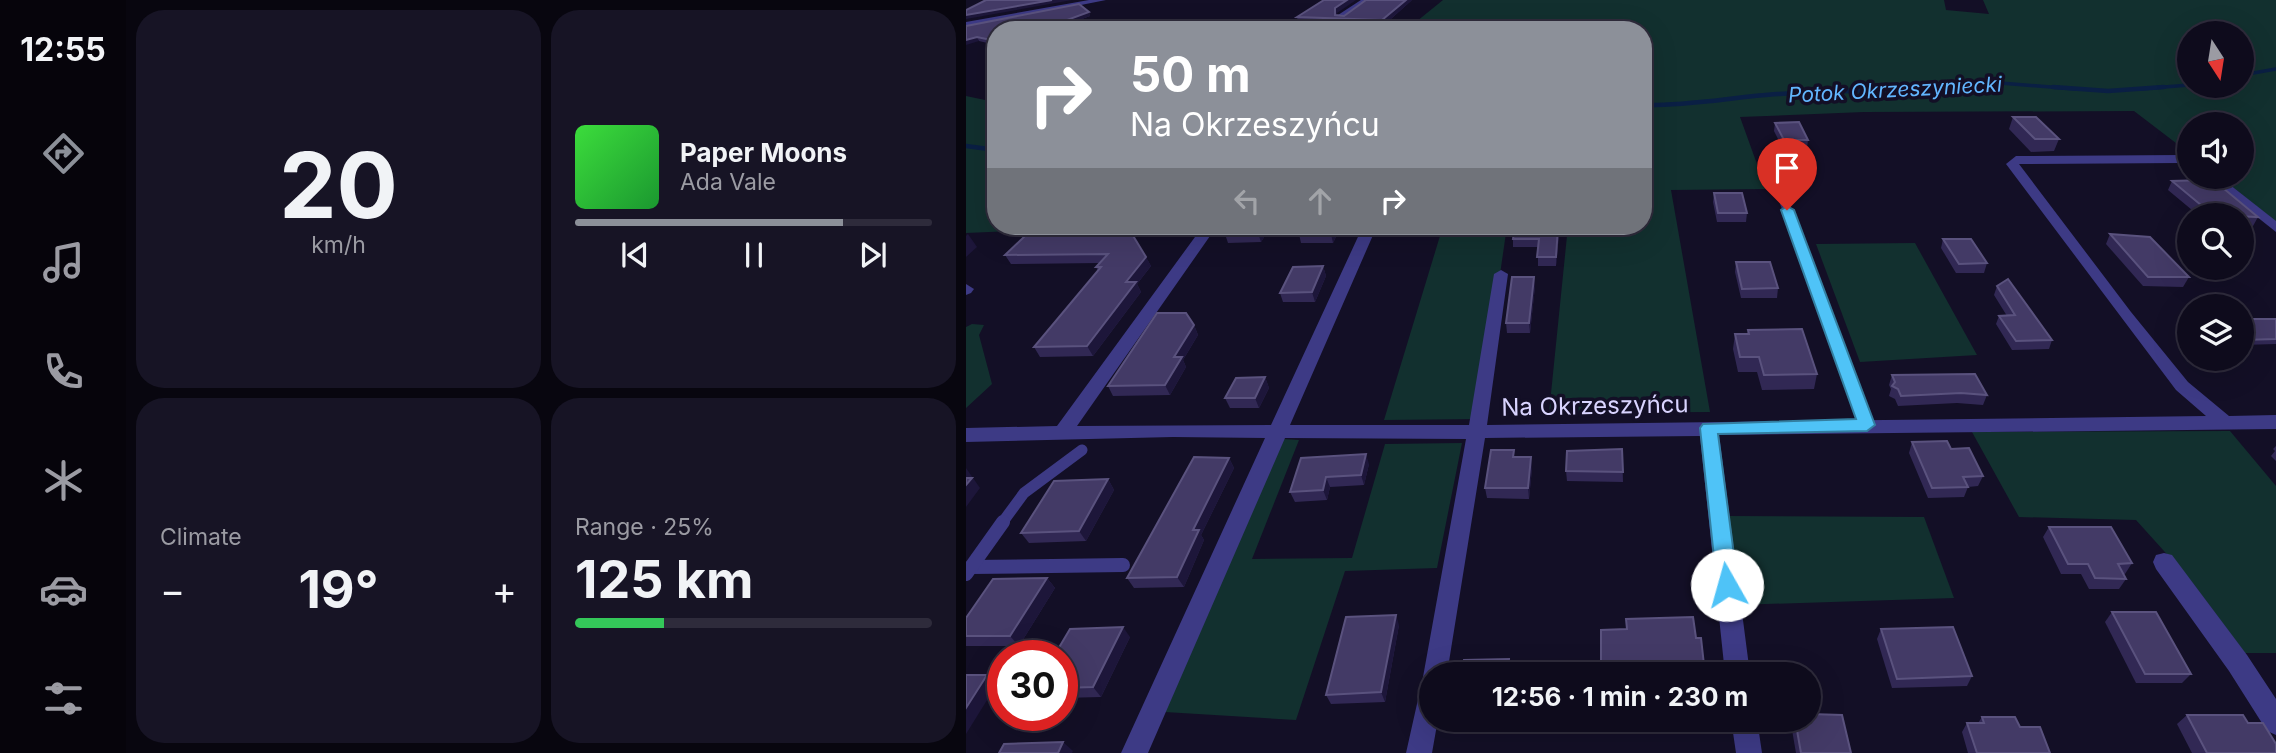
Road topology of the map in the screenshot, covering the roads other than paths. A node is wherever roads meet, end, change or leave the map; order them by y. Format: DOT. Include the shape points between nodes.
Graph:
graph roads {
  1 [pos="1102,0"];
  2 [pos="1366,0"];
  3 [pos="1341,17"];
  4 [pos="987,21"];
  5 [pos="988,21"];
  6 [pos="966,25"];
  7 [pos="2177,159"];
  8 [pos="1770,162"];
  9 [pos="2228,189"];
  10 [pos="2276,228"];
  11 [pos="1204,235"];
  12 [pos="1366,235"];
  13 [pos="1501,274"];
  14 [pos="2276,422"];
  15 [pos="2224,423"];
  16 [pos="1867,425"];
  17 [pos="1709,428"];
  18 [pos="1280,431"];
  19 [pos="1477,432"];
  20 [pos="1062,433"];
  21 [pos="966,435"];
  22 [pos="1082,450"];
  23 [pos="2164,562"];
  24 [pos="1122,565"];
  25 [pos="969,571"];
  26 [pos="1435,662"];
  27 [pos="1737,662"];
  28 [pos="2276,722"];
  29 [pos="1423,732"];
  30 [pos="1746,732"];
  31 [pos="1134,753"];
  32 [pos="1419,753"];
  33 [pos="1749,753"];
  1 -- 5 [label="street"];
  2 -- 3 [label="street"];
  4 -- 6 [label="street"];
  7 -- 15 [label="street" via="2016,160 2012,164 2182,386"];
  8 -- 16 [label="lane"];
  9 -- 10 [label="street"];
  11 -- 20 [label="street"];
  12 -- 18 [label="street"];
  13 -- 19 [label="street"];
  14 -- 15 [label="street, Na Okrzeszyńcu"];
  15 -- 16 [label="street, Na Okrzeszyńcu"];
  16 -- 17 [label="street, Na Okrzeszyńcu"];
  17 -- 19 [label="street, Na Okrzeszyńcu"];
  17 -- 27 [label="street"];
  18 -- 19 [label="street, Na Okrzeszyńcu"];
  18 -- 20 [label="street, Na Okrzeszyńcu"];
  18 -- 31 [label="street"];
  19 -- 26 [label="street"];
  20 -- 21 [label="street, Na Okrzeszyńcu"];
  22 -- 25 [label="lane" via="1024,493"];
  23 -- 28 [label="street"];
  24 -- 25 [label="lane"];
  29 -- 32 [label="street"];
  30 -- 33 [label="street"];
}
